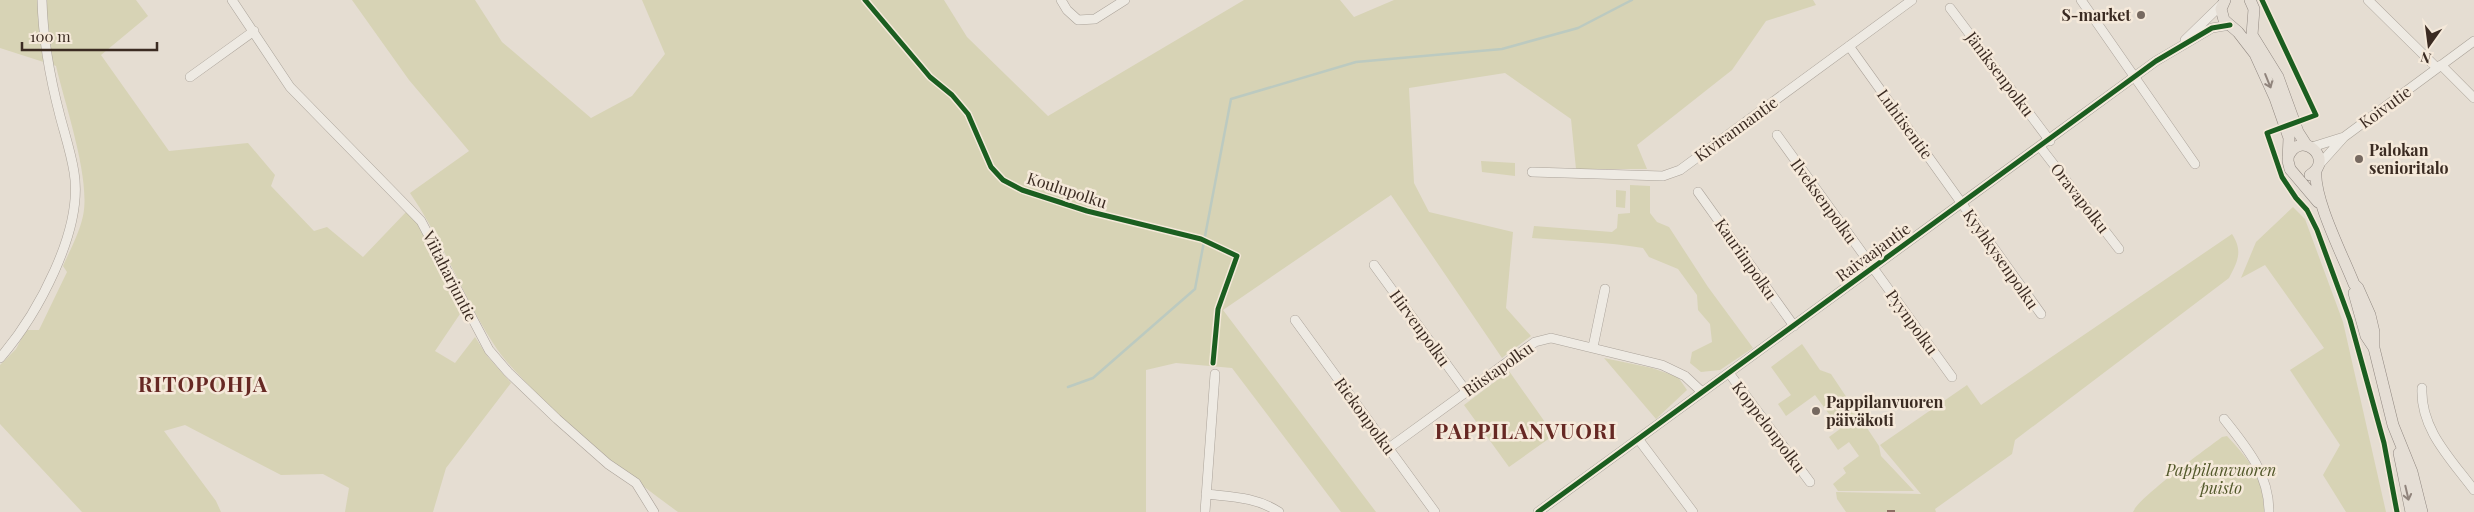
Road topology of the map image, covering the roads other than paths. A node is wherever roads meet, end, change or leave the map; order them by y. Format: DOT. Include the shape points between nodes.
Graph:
graph roads {
  1 [pos="42,0"];
  2 [pos="232,0"];
  3 [pos="1061,0"];
  4 [pos="1125,0"];
  5 [pos="1912,0"];
  6 [pos="2081,0"];
  7 [pos="2250,0"];
  8 [pos="2368,0"];
  9 [pos="2223,2"];
  10 [pos="1950,8"];
  11 [pos="2253,16"];
  12 [pos="2231,25"];
  13 [pos="254,31"];
  14 [pos="2474,41"];
  15 [pos="1849,46"];
  16 [pos="2175,49"];
  17 [pos="2439,66"];
  18 [pos="190,76"];
  19 [pos="2135,76"];
  20 [pos="2474,98"];
  21 [pos="1776,135"];
  22 [pos="2344,137"];
  23 [pos="2050,141"];
  24 [pos="2310,146"];
  25 [pos="2041,148"];
  26 [pos="2288,157"];
  27 [pos="2195,164"];
  28 [pos="2317,168"];
  29 [pos="1532,172"];
  30 [pos="2296,174"];
  31 [pos="1698,192"];
  32 [pos="1962,203"];
  33 [pos="2326,214"];
  34 [pos="2119,249"];
  35 [pos="1374,265"];
  36 [pos="1872,268"];
  37 [pos="1605,290"];
  38 [pos="2041,314"];
  39 [pos="1296,320"];
  40 [pos="1794,326"];
  41 [pos="1593,347"];
  42 [pos="0,358"];
  43 [pos="1729,373"];
  44 [pos="1215,374"];
  45 [pos="1952,377"];
  46 [pos="2422,388"];
  47 [pos="1466,391"];
  48 [pos="1702,392"];
  49 [pos="2224,419"];
  50 [pos="2397,439"];
  51 [pos="1639,440"];
  52 [pos="1389,448"];
  53 [pos="1810,482"];
  54 [pos="2474,490"];
  55 [pos="1206,494"];
  56 [pos="1552,508"];
  57 [pos="654,512"];
  58 [pos="1205,512"];
  59 [pos="1279,512"];
  60 [pos="1435,512"];
  61 [pos="1538,512"];
  62 [pos="1693,512"];
  63 [pos="2270,512"];
  64 [pos="2411,512"];
  65 [pos="2422,512"];
  1 -- 42 [label="street" via="46,52 74,172 74,214 61,255 37,303"];
  2 -- 13 [label="street, Viitaharjuntie"];
  3 -- 4 [label="street" via="1078,20 1094,19"];
  5 -- 15 [label="street, Kivirannantie"];
  6 -- 19 [label="street"];
  7 -- 11 [label="main road"];
  8 -- 17 [label="street"];
  9 -- 12 [label="main road" via="2224,20"];
  9 -- 16 [label="street, Raivaajantie"];
  10 -- 23 [label="street, Jäniksenpolku"];
  11 -- 12 [label="main road" via="2244,25"];
  11 -- 24 [label="main road" via="2252,35 2278,78 2298,132"];
  12 -- 16 [label="street, Raivaajantie" via="2212,28"];
  12 -- 26 [label="main road, one-way" via="2255,54 2265,74 2286,130 2290,145"];
  13 -- 18 [label="street"];
  13 -- 57 [label="street, Viitaharjuntie" via="290,87 421,221 489,350 556,419 608,464 636,483"];
  14 -- 17 [label="street, Koivutie"];
  15 -- 29 [label="street, Kivirannantie" via="1680,170 1663,176"];
  15 -- 32 [label="street, Luhtisentie"];
  16 -- 19 [label="street, Raivaajantie"];
  17 -- 20 [label="street"];
  17 -- 22 [label="street, Koivutie"];
  19 -- 23 [label="street, Raivaajantie"];
  19 -- 27 [label="street"];
  21 -- 36 [label="street, Ilveksenpolku"];
  22 -- 24 [label="street, Koivutie"];
  22 -- 28 [label="street, Koivutie"];
  23 -- 25 [label="street, Raivaajantie"];
  24 -- 26 [label="main road" via="2295,147"];
  24 -- 28 [label="main road" via="2318,155"];
  25 -- 32 [label="street, Raivaajantie"];
  25 -- 34 [label="street, Oravapolku"];
  26 -- 30 [label="main road" via="2290,169"];
  28 -- 30 [label="main road" via="2309,175"];
  28 -- 33 [label="main road" via="2316,185"];
  30 -- 33 [label="main road"];
  31 -- 40 [label="street, Kauriinpolku"];
  32 -- 36 [label="street, Raivaajantie"];
  32 -- 38 [label="street, Kyyhkysenpolku"];
  33 -- 50 [label="main road" via="2370,315 2374,348"];
  35 -- 47 [label="street, Hirvenpolku"];
  36 -- 40 [label="street, Raivaajantie"];
  36 -- 45 [label="street, Pyynpolku"];
  37 -- 41 [label="street"];
  39 -- 52 [label="street, Riekonpolku"];
  40 -- 43 [label="street, Raivaajantie"];
  41 -- 47 [label="street, Riistapolku" via="1551,338 1535,342"];
  41 -- 48 [label="street, Riistapolku" via="1662,365 1685,376"];
  43 -- 48 [label="street, Raivaajantie"];
  43 -- 53 [label="street, Koppelonpolku"];
  44 -- 55 [label="street"];
  46 -- 54 [label="street" via="2424,417 2432,434"];
  47 -- 52 [label="street, Riistapolku"];
  48 -- 51 [label="street, Raivaajantie"];
  49 -- 63 [label="street" via="2264,476"];
  50 -- 64 [label="main road, one-way"];
  50 -- 65 [label="main road" via="2412,472"];
  51 -- 56 [label="street, Raivaajantie"];
  51 -- 62 [label="street"];
  52 -- 60 [label="street, Riekonpolku"];
  55 -- 58 [label="street"];
  55 -- 59 [label="street" via="1251,498"];
  56 -- 61 [label="street, Raivaajantie"];
}
